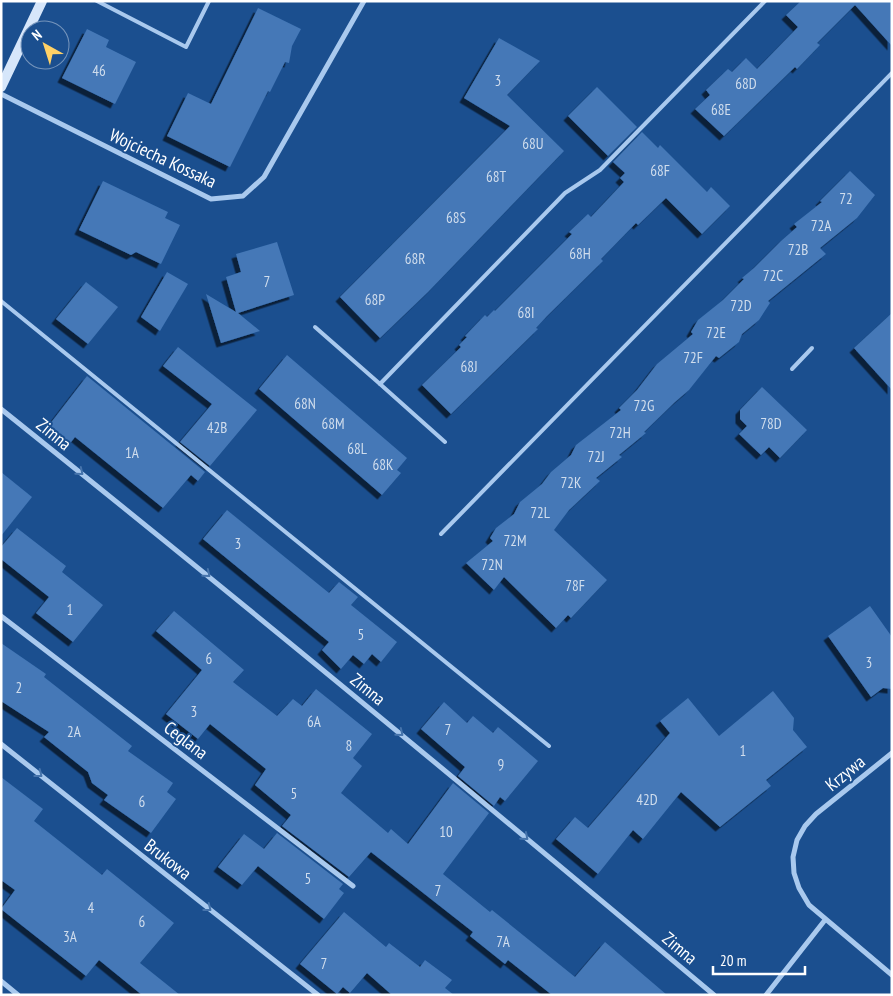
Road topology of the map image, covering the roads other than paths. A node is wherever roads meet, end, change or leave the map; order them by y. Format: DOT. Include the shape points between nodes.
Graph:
graph roads {
  1 [pos="42,1"];
  2 [pos="97,1"];
  3 [pos="208,1"];
  4 [pos="364,1"];
  5 [pos="765,1"];
  6 [pos="892,73"];
  7 [pos="1,87"];
  8 [pos="1,94"];
  9 [pos="1,301"];
  10 [pos="315,327"];
  11 [pos="812,348"];
  12 [pos="792,369"];
  13 [pos="380,384"];
  14 [pos="1,409"];
  15 [pos="445,442"];
  16 [pos="441,534"];
  17 [pos="1,616"];
  18 [pos="1,744"];
  19 [pos="549,746"];
  20 [pos="892,753"];
  21 [pos="354,886"];
  22 [pos="825,920"];
  23 [pos="892,975"];
  24 [pos="1,981"];
  25 [pos="18,995"];
  26 [pos="318,995"];
  27 [pos="714,995"];
  28 [pos="766,995"];
  1 -- 7 [label="main road"];
  2 -- 3 [label="lane" via="186,47"];
  4 -- 8 [label="street, Wojciecha Kossaka" via="264,177 243,196 211,199"];
  5 -- 13 [label="lane" via="600,170 565,193"];
  6 -- 16 [label="lane"];
  9 -- 19 [label="lane"];
  10 -- 13 [label="lane"];
  11 -- 12 [label="lane"];
  13 -- 15 [label="lane"];
  14 -- 27 [label="street, Zimna, one-way" via="452,775"];
  17 -- 21 [label="street, Ceglana"];
  18 -- 26 [label="street, Brukowa, one-way"];
  20 -- 22 [label="street, Krzywa" via="816,814 797,840 792,857 799,888 809,905"];
  22 -- 23 [label="street, Krzywa"];
  22 -- 28 [label="street"];
  24 -- 25 [label="street"];
}
